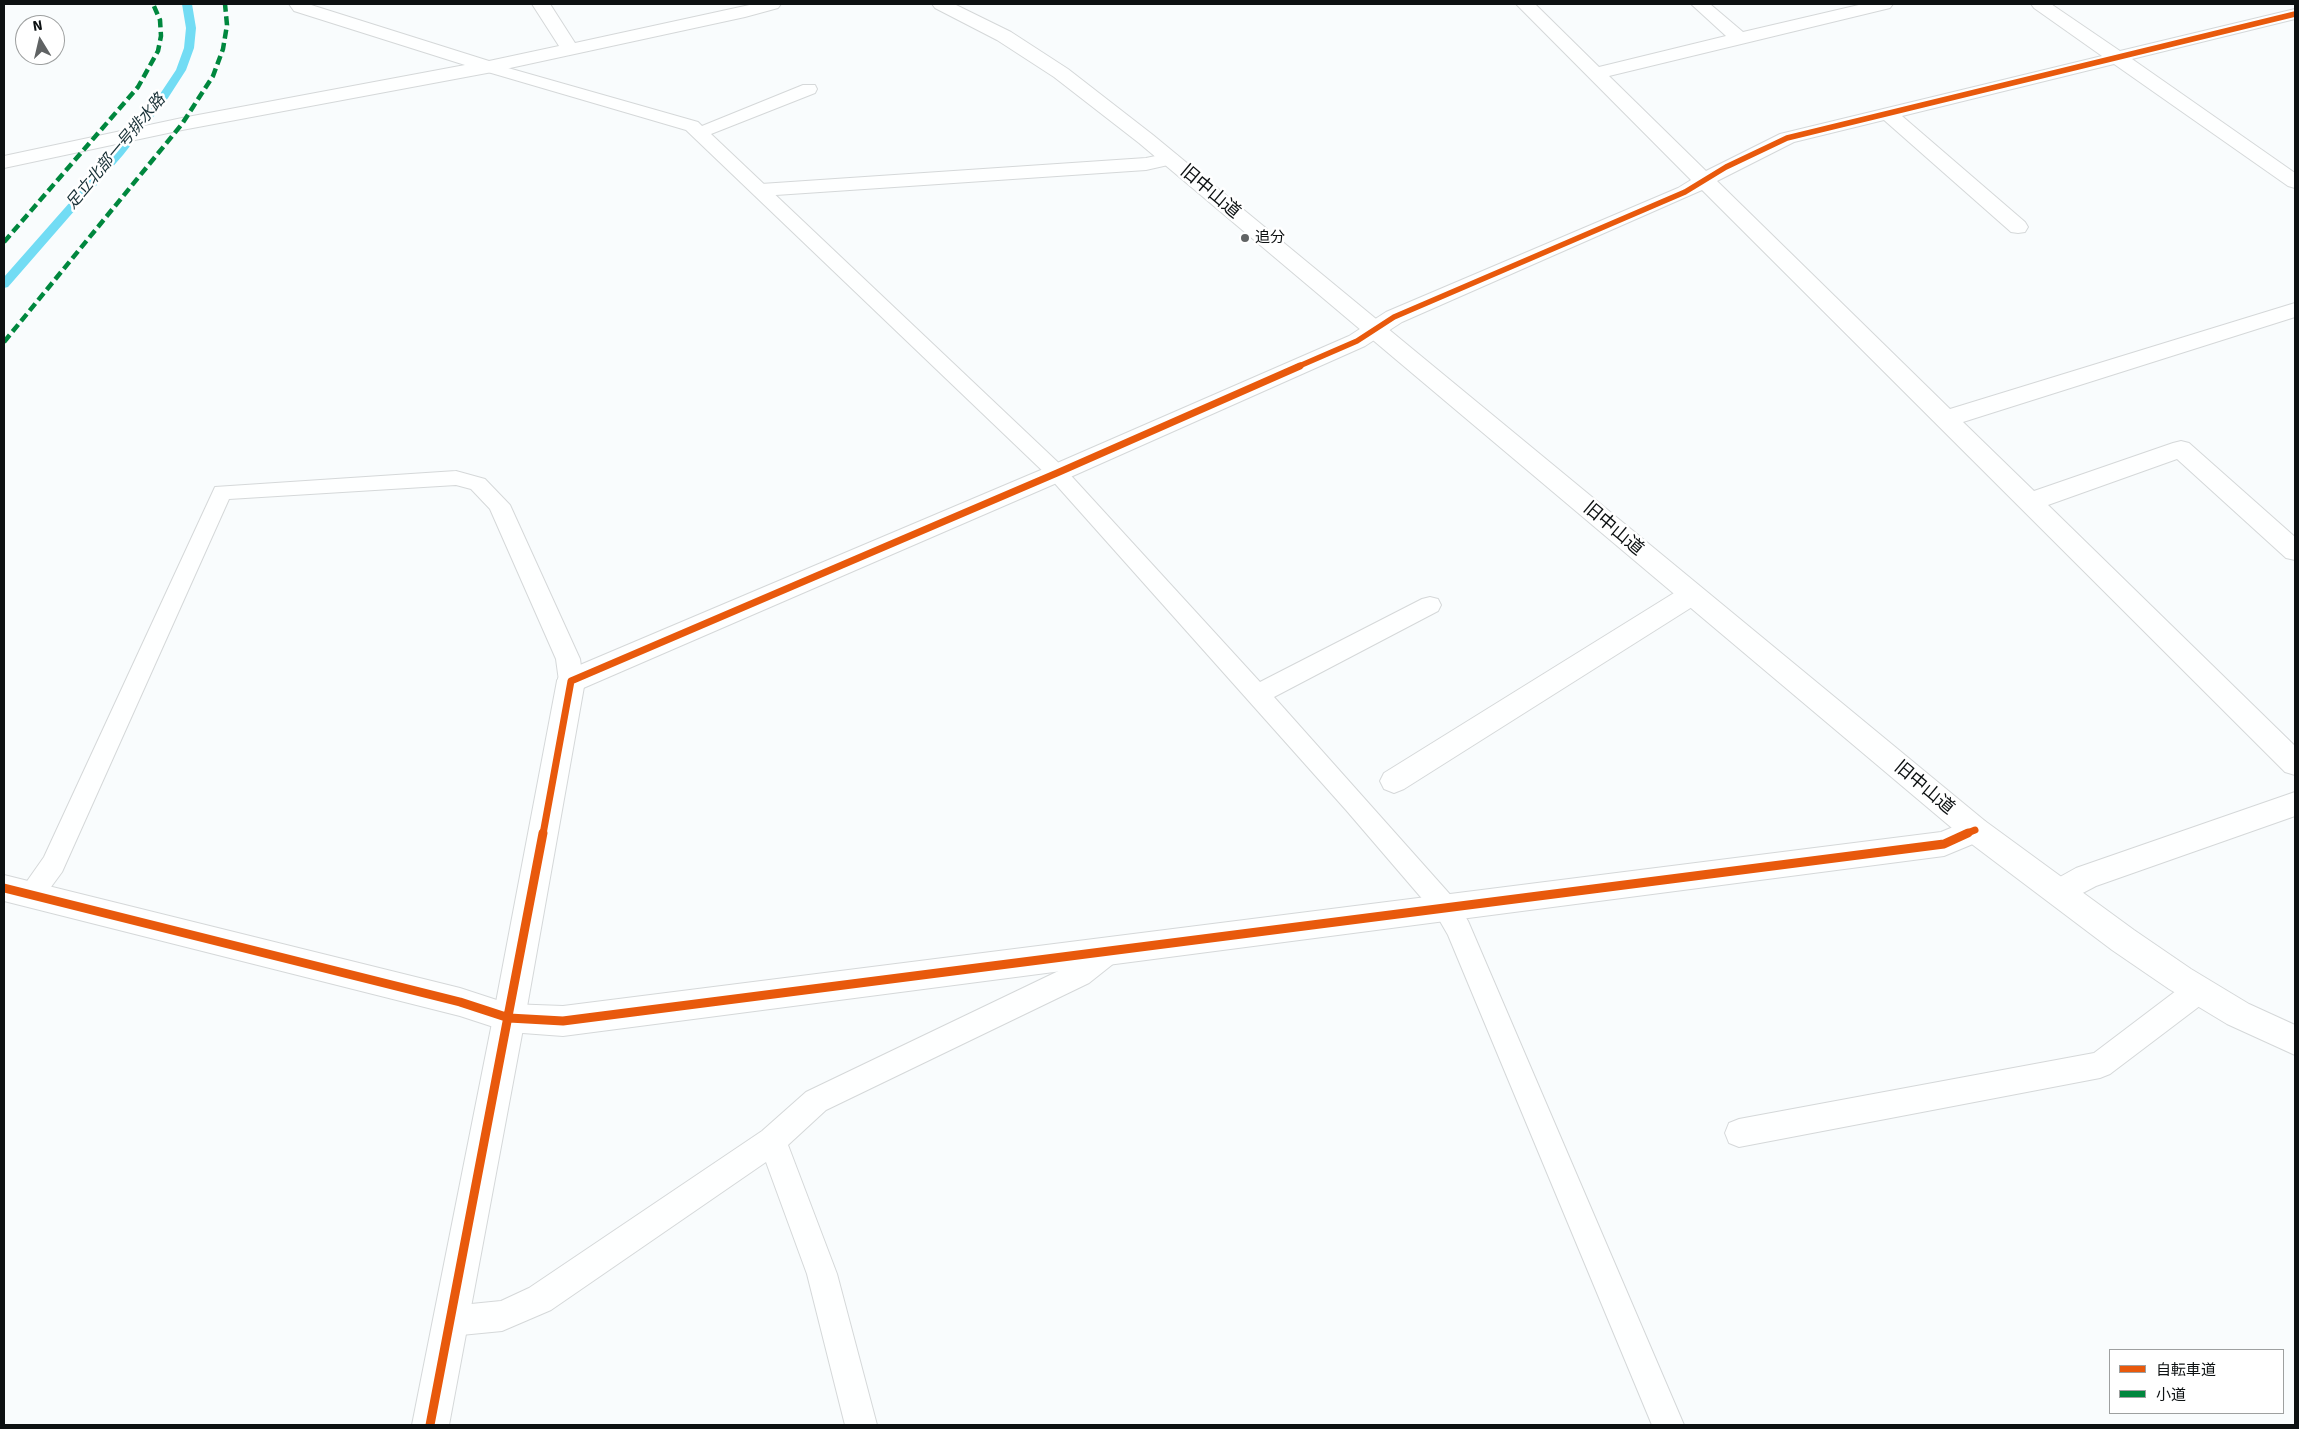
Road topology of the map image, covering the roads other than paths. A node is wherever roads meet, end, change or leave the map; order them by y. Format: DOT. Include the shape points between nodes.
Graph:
graph roads {
  1 [pos="298,4"];
  2 [pos="542,4"];
  3 [pos="772,4"];
  4 [pos="940,4"];
  5 [pos="1525,4"];
  6 [pos="1700,4"];
  7 [pos="1884,4"];
  8 [pos="2040,4"];
  9 [pos="2295,14"];
  10 [pos="1739,38"];
  11 [pos="569,48"];
  12 [pos="2116,57"];
  13 [pos="487,66"];
  14 [pos="1597,73"];
  15 [pos="808,89"];
  16 [pos="1886,113"];
  17 [pos="699,133"];
  18 [pos="1170,159"];
  19 [pos="4,162"];
  20 [pos="1703,180"];
  21 [pos="2295,182"];
  22 [pos="761,190"];
  23 [pos="2018,227"];
  24 [pos="2295,310"];
  25 [pos="1376,330"];
  26 [pos="1945,419"];
  27 [pos="1057,473"];
  28 [pos="2030,502"];
  29 [pos="2295,552"];
  30 [pos="1691,595"];
  31 [pos="1430,605"];
  32 [pos="572,681"];
  33 [pos="1257,695"];
  34 [pos="2295,764"];
  35 [pos="1394,781"];
  36 [pos="2295,804"];
  37 [pos="1975,830"];
  38 [pos="17,891"];
  39 [pos="2060,892"];
  40 [pos="1446,908"];
  41 [pos="1109,952"];
  42 [pos="2199,990"];
  43 [pos="509,1018"];
  44 [pos="2295,1040"];
  45 [pos="1739,1133"];
  46 [pos="772,1141"];
  47 [pos="450,1321"];
  48 [pos="430,1425"];
  49 [pos="861,1425"];
  50 [pos="1668,1425"];
  1 -- 13 [label="street"];
  2 -- 11 [label="street"];
  3 -- 11 [label="street"];
  4 -- 18 [label="street, 旧中山道" via="1004,36 1061,73"];
  5 -- 14 [label="street"];
  6 -- 10 [label="street"];
  7 -- 10 [label="street"];
  8 -- 12 [label="street"];
  9 -- 12 [label="street"];
  10 -- 14 [label="street"];
  11 -- 13 [label="street"];
  12 -- 16 [label="street"];
  12 -- 21 [label="street"];
  13 -- 17 [label="lane" via="692,126"];
  13 -- 19 [label="street" via="182,124"];
  14 -- 20 [label="street"];
  15 -- 17 [label="lane"];
  16 -- 20 [label="street" via="1787,138"];
  16 -- 23 [label="street"];
  17 -- 22 [label="lane"];
  18 -- 22 [label="street" via="1146,164"];
  18 -- 25 [label="street, 旧中山道"];
  20 -- 25 [label="street" via="1685,192 1394,317"];
  20 -- 26 [label="street"];
  22 -- 27 [label="lane"];
  24 -- 26 [label="street"];
  25 -- 27 [label="street"];
  25 -- 30 [label="street, 旧中山道"];
  26 -- 28 [label="street"];
  27 -- 32 [label="street"];
  27 -- 33 [label="lane"];
  28 -- 29 [label="street" via="2181,449"];
  28 -- 34 [label="street"];
  30 -- 35 [label="street"];
  30 -- 37 [label="street, 旧中山道"];
  31 -- 33 [label="lane"];
  32 -- 38 [label="lane" via="568,659 499,505 478,484 456,478 222,492 53,864"];
  32 -- 43 [label="street"];
  33 -- 40 [label="lane"];
  36 -- 39 [label="street" via="2086,877"];
  37 -- 39 [label="street, 旧中山道"];
  37 -- 40 [label="street" via="1944,844"];
  38 -- 43 [label="street" via="460,1002"];
  39 -- 42 [label="street, 旧中山道" via="2123,940"];
  40 -- 41 [label="street"];
  40 -- 50 [label="lane" via="1459,929"];
  41 -- 43 [label="street" via="563,1021"];
  41 -- 46 [label="lane" via="1080,974 816,1102"];
  42 -- 44 [label="street, 旧中山道" via="2238,1014"];
  42 -- 45 [label="lane" via="2100,1065"];
  43 -- 47 [label="street"];
  46 -- 47 [label="lane" via="540,1299 502,1316"];
  46 -- 49 [label="lane" via="822,1274"];
  47 -- 48 [label="street"];
}
